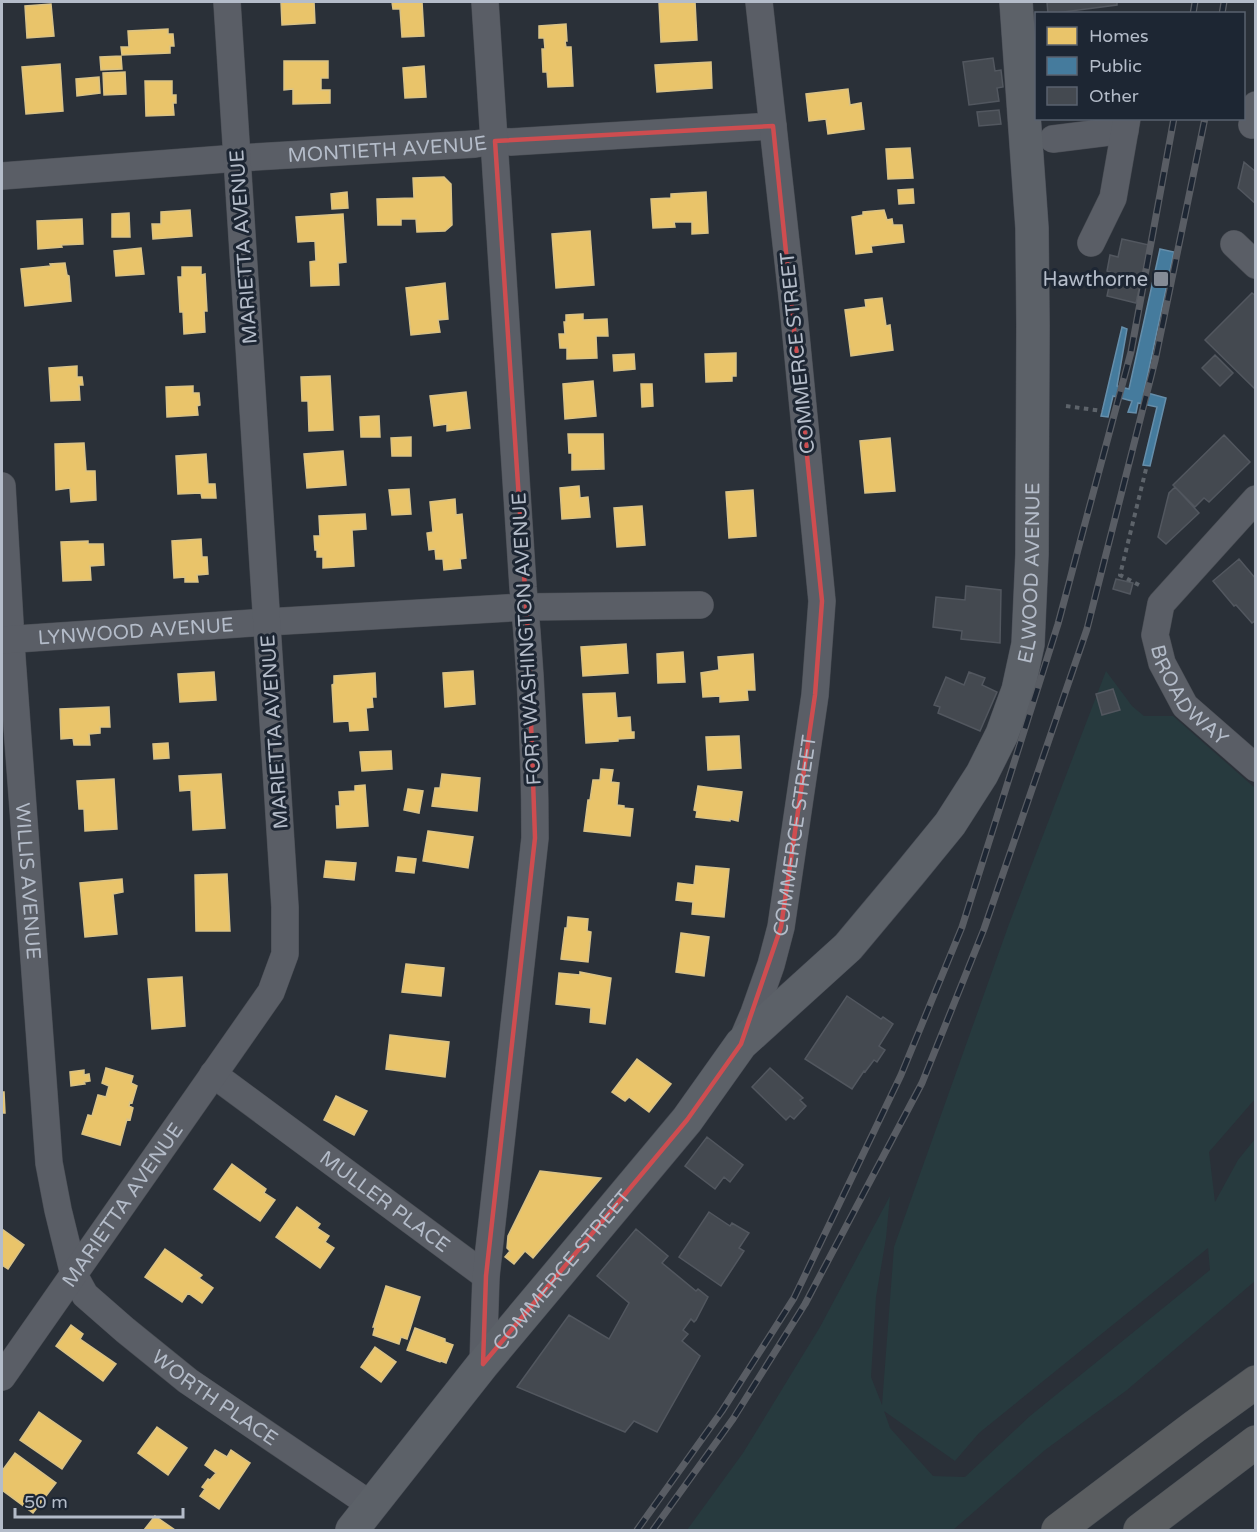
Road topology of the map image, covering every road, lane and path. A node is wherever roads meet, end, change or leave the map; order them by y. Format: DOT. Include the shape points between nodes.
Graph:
graph roads {
  1 [pos="227,2"];
  2 [pos="485,2"];
  3 [pos="759,2"];
  4 [pos="1016,2"];
  5 [pos="1126,124"];
  6 [pos="773,126"];
  7 [pos="1053,139"];
  8 [pos="495,141"];
  9 [pos="238,158"];
  10 [pos="2,176"];
  11 [pos="1091,243"];
  12 [pos="1234,244"];
  13 [pos="1256,265"];
  14 [pos="1066,406"];
  15 [pos="1102,411"];
  16 [pos="1147,465"];
  17 [pos="2,486"];
  18 [pos="1256,499"];
  19 [pos="1139,585"];
  20 [pos="700,605"];
  21 [pos="525,607"];
  22 [pos="267,622"];
  23 [pos="6,640"];
  24 [pos="1256,768"];
  25 [pos="741,1044"];
  26 [pos="213,1074"];
  27 [pos="74,1275"];
  28 [pos="486,1276"];
  29 [pos="483,1364"];
  30 [pos="2,1377"];
  31 [pos="1256,1382"];
  32 [pos="1256,1442"];
  33 [pos="1256,1461"];
  34 [pos="1178,1502"];
  35 [pos="362,1518"];
  36 [pos="1058,1530"];
  37 [pos="1140,1530"];
  1 -- 9 [label="street, MARIETTA AVENUE"];
  2 -- 8 [label="street, FORT WASHINGTON AVENUE"];
  3 -- 6 [label="street, COMMERCE STREET"];
  4 -- 25 [label="main road, ELWOOD AVENUE" via="1032,228 1033,325 1030,598 1028,644 1018,690 982,774 950,824 848,947"];
  5 -- 7 [label="street"];
  5 -- 11 [label="street" via="1113,198"];
  6 -- 8 [label="street, MONTIETH AVENUE"];
  6 -- 25 [label="street, COMMERCE STREET" via="822,601 814,695 781,927 765,985"];
  8 -- 9 [label="street, MONTIETH AVENUE"];
  8 -- 21 [label="street, FORT WASHINGTON AVENUE"];
  9 -- 10 [label="street, MONTIETH AVENUE"];
  9 -- 22 [label="street, MARIETTA AVENUE"];
  12 -- 13 [label="street"];
  14 -- 15 [label="path"];
  16 -- 19 [label="path" via="1120,575"];
  17 -- 23 [label="street, WILLIS AVENUE"];
  18 -- 24 [label="street, BROADWAY" via="1161,604 1155,634 1162,663 1185,706"];
  20 -- 21 [label="street, LYNWOOD AVENUE"];
  21 -- 22 [label="street, LYNWOOD AVENUE"];
  21 -- 28 [label="street, FORT WASHINGTON AVENUE" via="535,838"];
  22 -- 23 [label="street, LYNWOOD AVENUE"];
  22 -- 26 [label="street, MARIETTA AVENUE" via="285,954 271,992"];
  23 -- 27 [label="street, WILLIS AVENUE" via="49,1163"];
  25 -- 29 [label="main road, COMMERCE STREET" via="687,1120"];
  26 -- 27 [label="street, MARIETTA AVENUE"];
  26 -- 28 [label="street, MULLER PLACE"];
  27 -- 30 [label="street, MARIETTA AVENUE"];
  27 -- 35 [label="street, WORTH PLACE" via="85,1295 125,1330"];
  28 -- 29 [label="street"];
  29 -- 35 [label="main road, COMMERCE STREET"];
  31 -- 36 [label="highway"];
  32 -- 34 [label="highway"];
  33 -- 34 [label="highway"];
  34 -- 37 [label="highway"];
}
